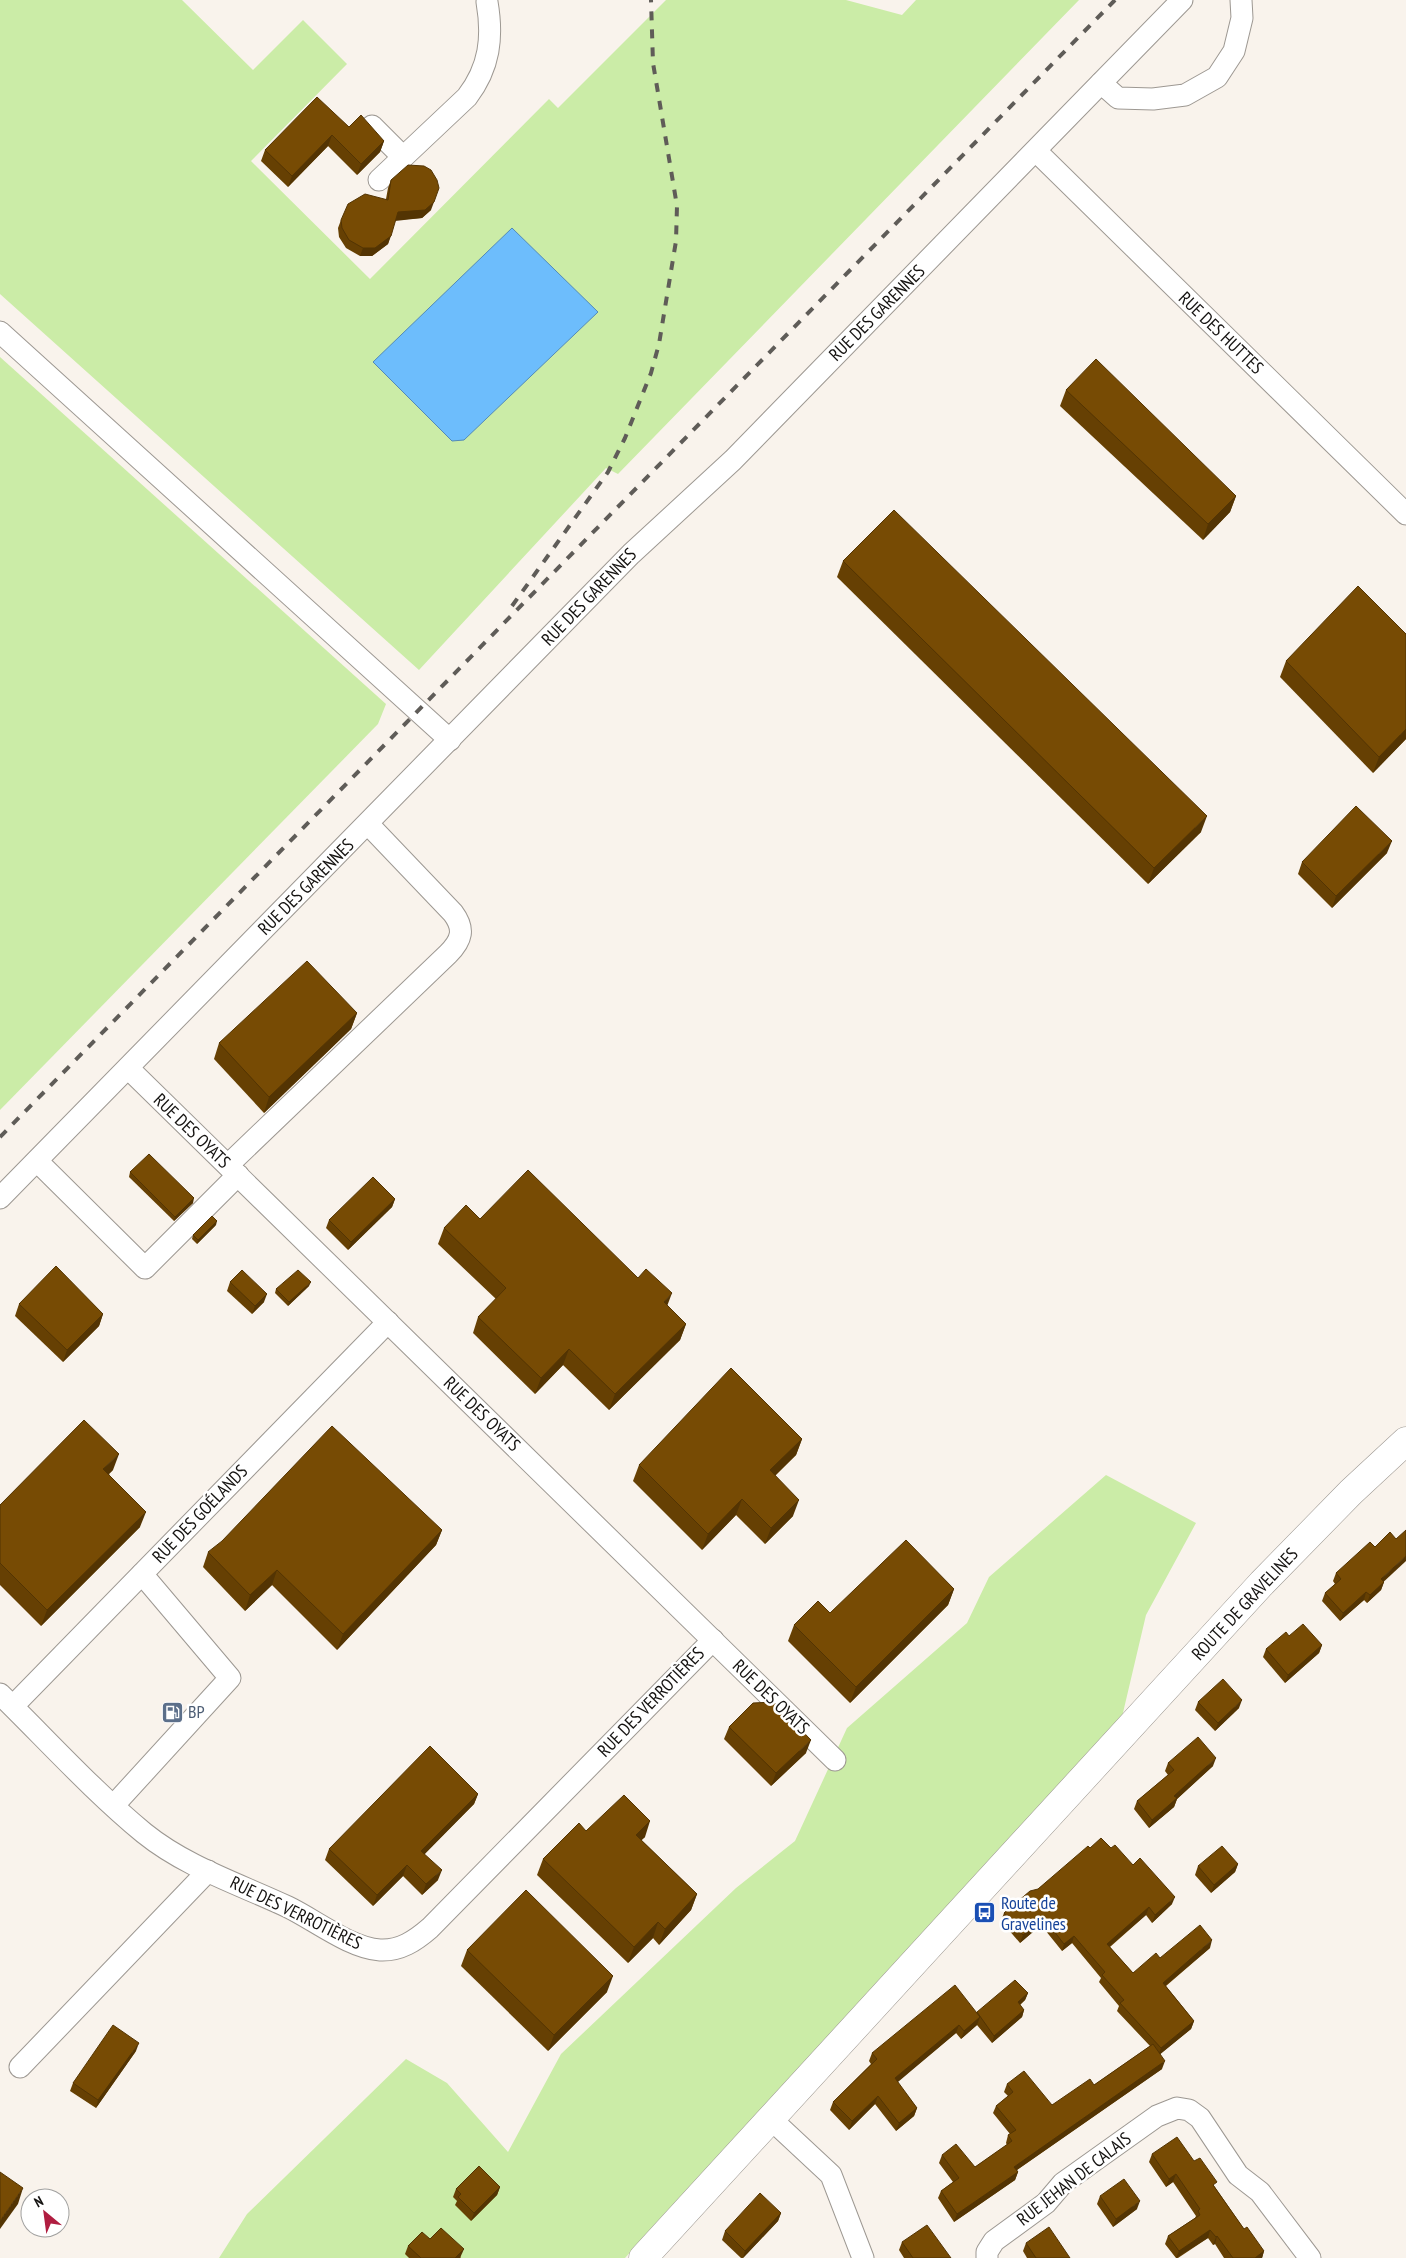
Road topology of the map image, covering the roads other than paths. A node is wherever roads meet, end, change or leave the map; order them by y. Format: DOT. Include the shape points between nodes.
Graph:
graph roads {
  1 [pos="1182,0"];
  2 [pos="1241,0"];
  3 [pos="484,1"];
  4 [pos="1101,83"];
  5 [pos="372,126"];
  6 [pos="1036,151"];
  7 [pos="402,157"];
  8 [pos="379,180"];
  9 [pos="0,332"];
  10 [pos="1406,514"];
  11 [pos="450,740"];
  12 [pos="368,824"];
  13 [pos="128,1068"];
  14 [pos="37,1161"];
  15 [pos="233,1170"];
  16 [pos="0,1198"];
  17 [pos="388,1322"];
  18 [pos="1406,1441"];
  19 [pos="142,1574"];
  20 [pos="712,1640"];
  21 [pos="6,1700"];
  22 [pos="835,1760"];
  23 [pos="114,1805"];
  24 [pos="208,1871"];
  25 [pos="20,2067"];
  26 [pos="772,2120"];
  27 [pos="643,2258"];
  28 [pos="863,2258"];
  29 [pos="987,2258"];
  30 [pos="1310,2258"];
  1 -- 4 [label="street, RUE DES GARENNES"];
  2 -- 4 [label="street" via="1242,18 1234,51 1217,77 1185,95 1153,100 1118,98"];
  3 -- 7 [label="street" via="492,26 486,65 477,84 468,97"];
  4 -- 6 [label="street, RUE DES GARENNES"];
  5 -- 7 [label="street"];
  6 -- 10 [label="street, RUE DES HUTTES"];
  6 -- 11 [label="street, RUE DES GARENNES" via="733,460 631,554"];
  7 -- 8 [label="street"];
  9 -- 11 [label="street"];
  11 -- 12 [label="street, RUE DES GARENNES"];
  12 -- 13 [label="street, RUE DES GARENNES"];
  12 -- 15 [label="street" via="453,912 461,926 460,940"];
  13 -- 14 [label="street, RUE DES GARENNES"];
  13 -- 15 [label="street, RUE DES OYATS"];
  14 -- 15 [label="street" via="144,1268"];
  14 -- 16 [label="street, RUE DES GARENNES"];
  15 -- 17 [label="street, RUE DES OYATS"];
  17 -- 19 [label="street, RUE DES GOÉLANDS"];
  17 -- 20 [label="street, RUE DES OYATS"];
  18 -- 26 [label="main road, ROUTE DE GRAVELINES" via="1262,1583"];
  19 -- 21 [label="street, RUE DES GOÉLANDS"];
  19 -- 23 [label="street" via="230,1678"];
  20 -- 22 [label="street, RUE DES OYATS"];
  20 -- 24 [label="street, RUE DES VERROTIÈRES" via="430,1928 404,1946 380,1950 355,1943 288,1907"];
  21 -- 23 [label="street, RUE DES VERROTIÈRES"];
  23 -- 24 [label="street, RUE DES VERROTIÈRES" via="158,1844"];
  24 -- 25 [label="street"];
  26 -- 27 [label="main road, ROUTE DE GRAVELINES"];
  26 -- 28 [label="street" via="831,2175"];
  29 -- 30 [label="street, RUE JEHAN DE CALAIS" via="994,2241 1046,2203 1063,2182 1157,2116 1177,2108 1189,2110 1200,2118 1238,2175 1260,2192"];
}
